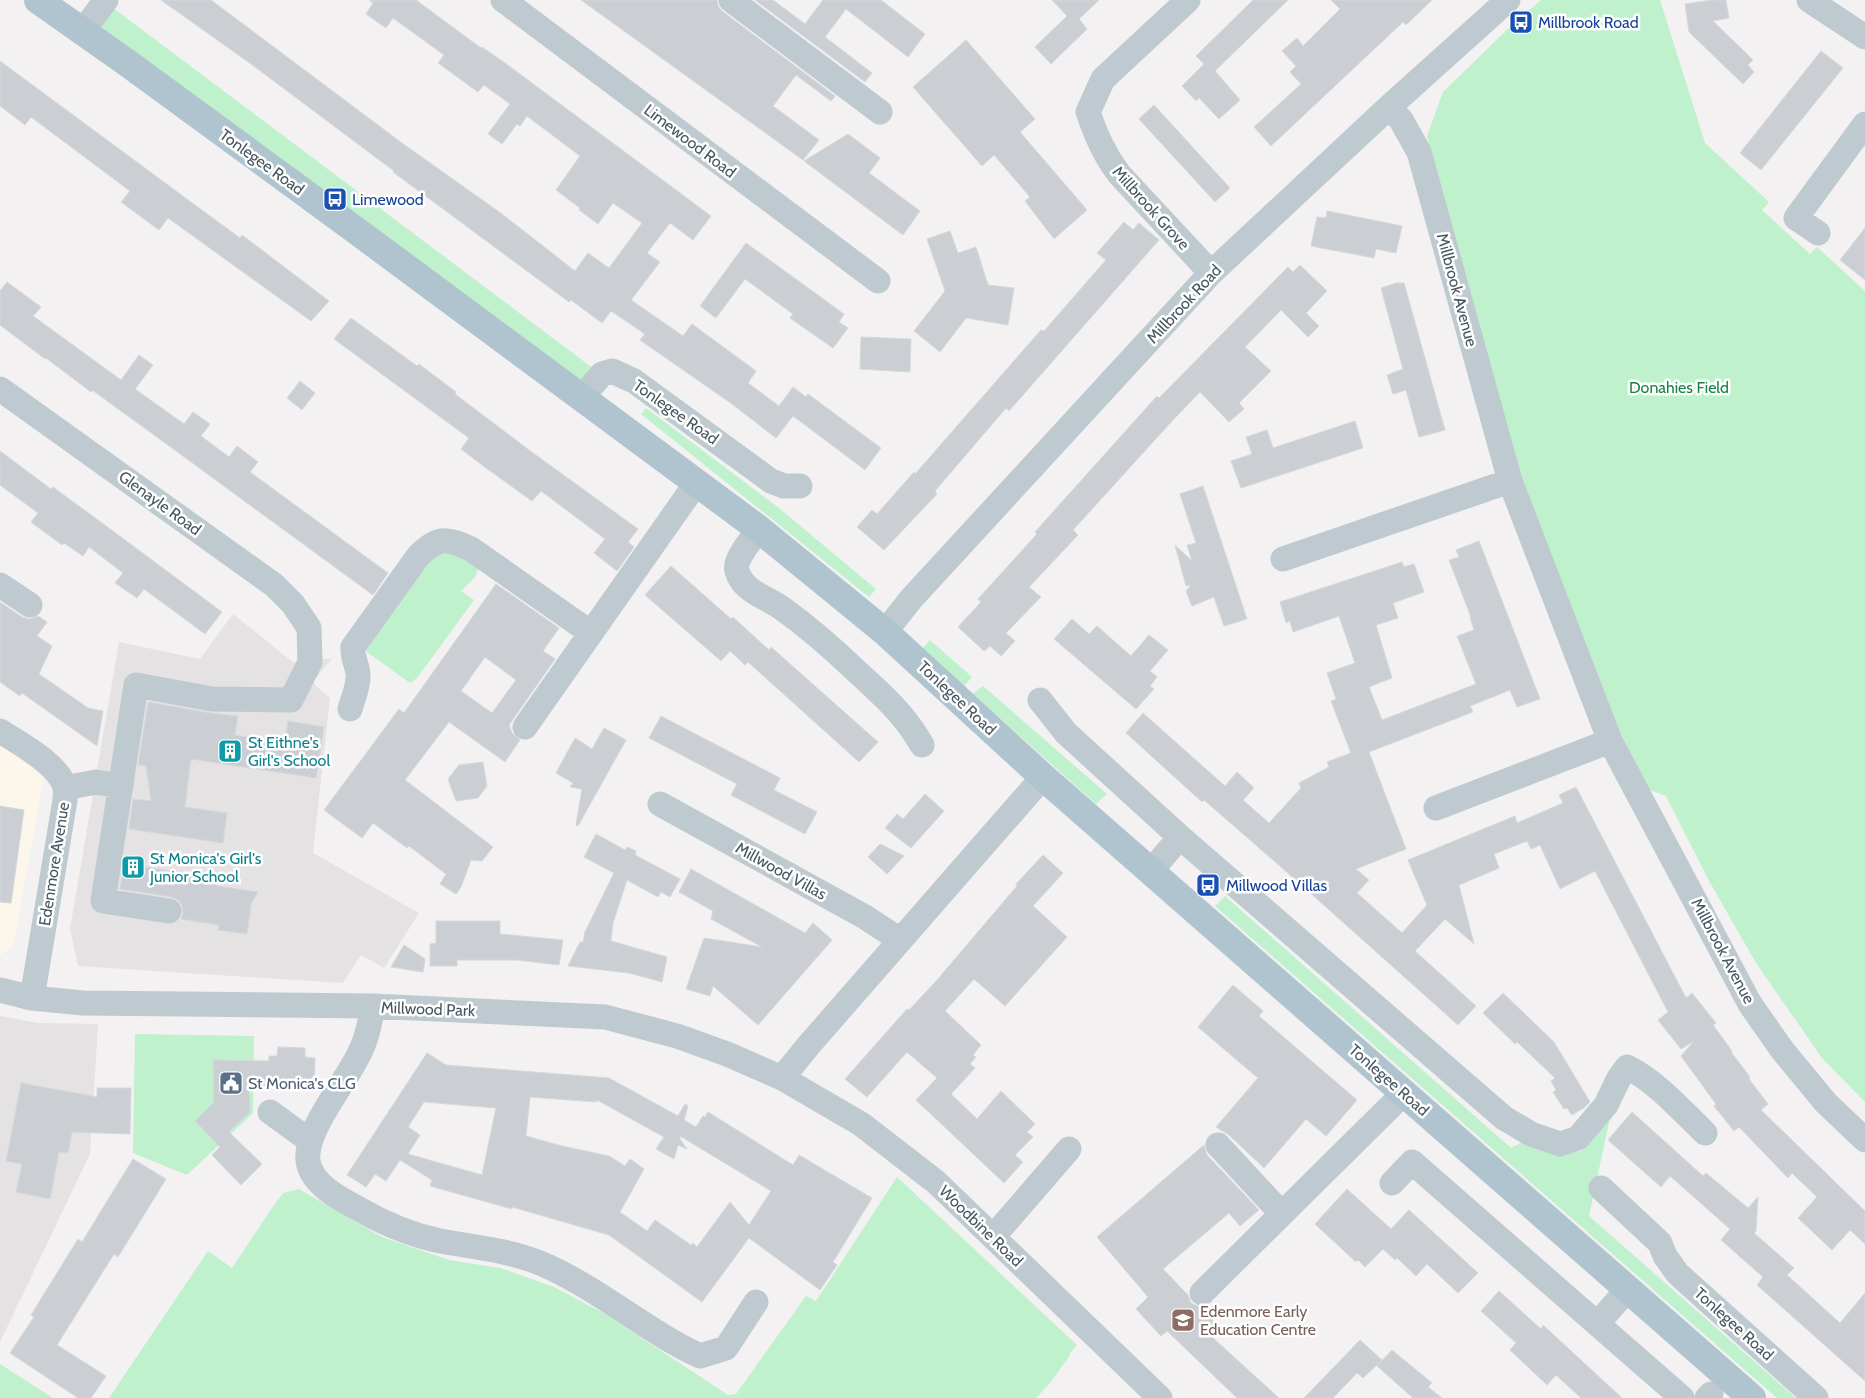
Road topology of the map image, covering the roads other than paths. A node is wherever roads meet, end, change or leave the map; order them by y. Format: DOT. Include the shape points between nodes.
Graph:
graph roads {
  1 [pos="38,0"];
  2 [pos="106,0"];
  3 [pos="731,0"];
  4 [pos="1188,0"];
  5 [pos="1508,0"];
  6 [pos="1809,0"];
  7 [pos="515,3"];
  8 [pos="82,32"];
  9 [pos="1865,38"];
  10 [pos="1389,107"];
  11 [pos="880,112"];
  12 [pos="1865,124"];
  13 [pos="1818,233"];
  14 [pos="1211,273"];
  15 [pos="878,281"];
  16 [pos="0,389"];
  17 [pos="582,397"];
  18 [pos="1510,480"];
  19 [pos="697,482"];
  20 [pos="800,486"];
  21 [pos="759,529"];
  22 [pos="1283,559"];
  23 [pos="0,585"];
  24 [pos="30,605"];
  25 [pos="885,632"];
  26 [pos="591,633"];
  27 [pos="1040,700"];
  28 [pos="350,709"];
  29 [pos="525,727"];
  30 [pos="0,731"];
  31 [pos="1610,740"];
  32 [pos="922,745"];
  33 [pos="1043,777"];
  34 [pos="121,786"];
  35 [pos="65,788"];
  36 [pos="660,804"];
  37 [pos="1436,808"];
  38 [pos="1180,837"];
  39 [pos="1151,871"];
  40 [pos="169,911"];
  41 [pos="900,940"];
  42 [pos="0,990"];
  43 [pos="32,998"];
  44 [pos="374,1006"];
  45 [pos="782,1078"];
  46 [pos="1404,1093"];
  47 [pos="270,1112"];
  48 [pos="1705,1133"];
  49 [pos="1865,1140"];
  50 [pos="310,1141"];
  51 [pos="1218,1145"];
  52 [pos="1068,1149"];
  53 [pos="1392,1184"];
  54 [pos="1602,1188"];
  55 [pos="1281,1213"];
  56 [pos="993,1237"];
  57 [pos="1627,1290"];
  58 [pos="1202,1293"];
  59 [pos="756,1302"];
  60 [pos="1597,1324"];
  61 [pos="1160,1398"];
  62 [pos="1682,1398"];
  63 [pos="1752,1398"];
  64 [pos="1816,1398"];
  1 -- 8 [label="main road, Tonlegee Road"];
  2 -- 8 [label="street"];
  3 -- 11 [label="street"];
  4 -- 14 [label="street, Millbrook Grove" via="1103,79 1088,112 1096,136 1119,174"];
  5 -- 10 [label="street, Millbrook Road"];
  6 -- 9 [label="street"];
  7 -- 15 [label="street, Limewood Road"];
  8 -- 17 [label="main road, Tonlegee Road"];
  10 -- 14 [label="street, Millbrook Road"];
  10 -- 18 [label="street, Millbrook Avenue" via="1401,120 1419,152"];
  12 -- 13 [label="street" via="1796,218"];
  14 -- 25 [label="street, Millbrook Road"];
  16 -- 34 [label="street, Glenayle Road" via="274,585 293,604 309,628 310,662 291,700 212,700 136,685"];
  17 -- 19 [label="main road, Tonlegee Road"];
  17 -- 20 [label="street, Tonlegee Road" via="602,374 612,371 634,381 771,481 784,486"];
  18 -- 22 [label="street"];
  18 -- 31 [label="street, Millbrook Avenue"];
  19 -- 21 [label="main road, Tonlegee Road"];
  19 -- 26 [label="street"];
  21 -- 25 [label="main road, Tonlegee Road"];
  21 -- 32 [label="street" via="737,561 740,580 818,635 886,698"];
  23 -- 24 [label="street"];
  25 -- 33 [label="main road, Tonlegee Road"];
  26 -- 28 [label="street" via="472,550 451,540 440,540 418,555 353,647 352,656 358,673"];
  26 -- 29 [label="street"];
  27 -- 38 [label="street" via="1066,733"];
  30 -- 35 [label="street, Edenmore Avenue" via="57,772"];
  31 -- 37 [label="street"];
  31 -- 49 [label="street, Millbrook Avenue" via="1750,1004 1826,1103"];
  33 -- 39 [label="main road, Tonlegee Road"];
  33 -- 41 [label="street"];
  34 -- 35 [label="street" via="96,782"];
  34 -- 40 [label="street" via="103,901"];
  35 -- 43 [label="street, Edenmore Avenue"];
  36 -- 41 [label="street, Millwood Villas" via="865,917"];
  38 -- 39 [label="street"];
  38 -- 48 [label="street" via="1504,1118 1524,1130 1560,1144 1578,1138 1600,1114 1627,1067 1652,1082"];
  39 -- 46 [label="main road, Tonlegee Road"];
  41 -- 45 [label="street"];
  42 -- 43 [label="street"];
  43 -- 44 [label="street" via="83,1003"];
  44 -- 45 [label="street, Millwood Park" via="605,1017 676,1036"];
  44 -- 50 [label="street, Millwood Park" via="360,1052"];
  45 -- 56 [label="street, Woodbine Road" via="861,1124 936,1182"];
  46 -- 55 [label="street"];
  46 -- 57 [label="main road, Tonlegee Road"];
  47 -- 50 [label="street"];
  50 -- 59 [label="street, Millwood Park" via="308,1163 315,1178 335,1196 360,1210 401,1229 438,1240 538,1262 700,1356 726,1348"];
  51 -- 55 [label="street"];
  52 -- 56 [label="street"];
  53 -- 60 [label="street" via="1412,1162"];
  54 -- 64 [label="street, Tonlegee Road" via="1660,1243 1678,1274"];
  55 -- 58 [label="street"];
  56 -- 61 [label="street, Woodbine Road"];
  57 -- 60 [label="street"];
  57 -- 63 [label="main road, Tonlegee Road"];
  60 -- 62 [label="street"];
}
